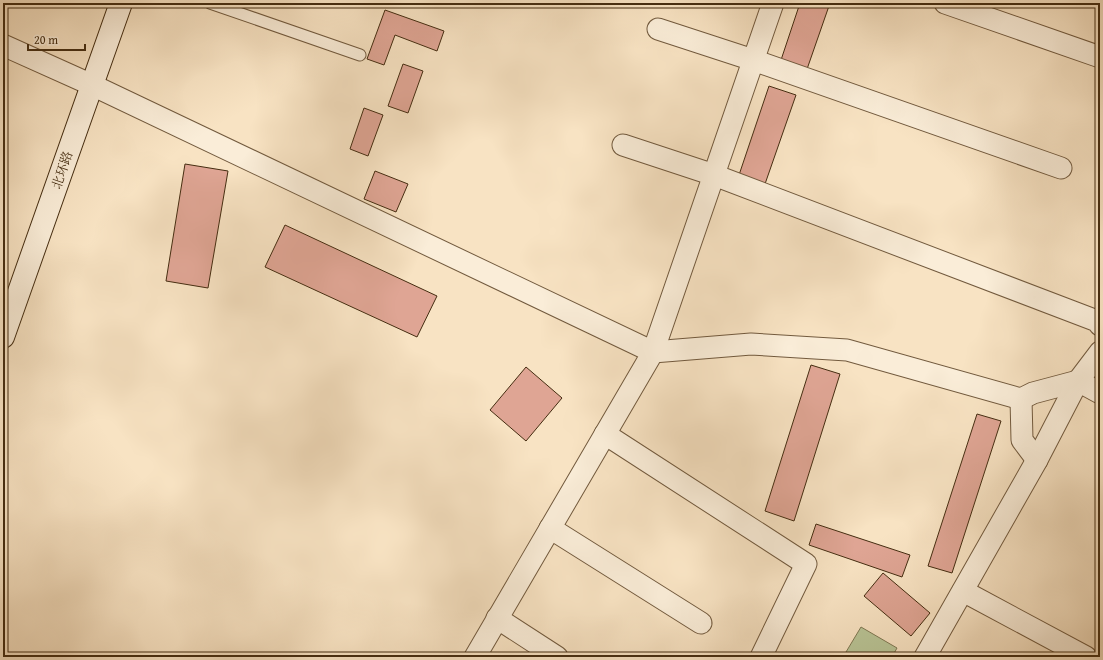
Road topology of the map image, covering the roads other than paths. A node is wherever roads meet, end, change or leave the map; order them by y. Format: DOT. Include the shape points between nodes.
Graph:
graph roads {
  1 [pos="121,3"];
  2 [pos="210,3"];
  3 [pos="773,3"];
  4 [pos="945,3"];
  5 [pos="658,29"];
  6 [pos="3,45"];
  7 [pos="360,55"];
  8 [pos="1100,57"];
  9 [pos="753,60"];
  10 [pos="92,85"];
  11 [pos="623,145"];
  12 [pos="1061,168"];
  13 [pos="714,175"];
  14 [pos="1100,324"];
  15 [pos="3,337"];
  16 [pos="654,352"];
  17 [pos="1100,352"];
  18 [pos="1078,381"];
  19 [pos="1100,393"];
  20 [pos="1021,399"];
  21 [pos="605,434"];
  22 [pos="1037,460"];
  23 [pos="550,528"];
  24 [pos="963,591"];
  25 [pos="497,618"];
  26 [pos="701,623"];
  27 [pos="474,657"];
  28 [pos="557,657"];
  29 [pos="761,657"];
  30 [pos="925,657"];
  31 [pos="1086,657"];
  1 -- 10 [label="street, 北环路"];
  2 -- 7 [label="lane"];
  3 -- 9 [label="street"];
  4 -- 8 [label="street"];
  5 -- 9 [label="street"];
  6 -- 10 [label="street"];
  9 -- 12 [label="street"];
  9 -- 13 [label="street"];
  10 -- 15 [label="street, 北环路"];
  10 -- 16 [label="street"];
  11 -- 13 [label="street"];
  13 -- 14 [label="street"];
  13 -- 16 [label="street"];
  16 -- 20 [label="street" via="751,344 847,350"];
  16 -- 21 [label="street"];
  17 -- 18 [label="street"];
  18 -- 19 [label="street"];
  18 -- 20 [label="street" via="1033,393"];
  18 -- 22 [label="street"];
  20 -- 22 [label="street" via="1022,440"];
  21 -- 23 [label="street"];
  21 -- 29 [label="street" via="806,564"];
  22 -- 24 [label="street"];
  23 -- 25 [label="street"];
  23 -- 26 [label="street"];
  24 -- 30 [label="street"];
  24 -- 31 [label="street"];
  25 -- 27 [label="street"];
  25 -- 28 [label="street"];
}
